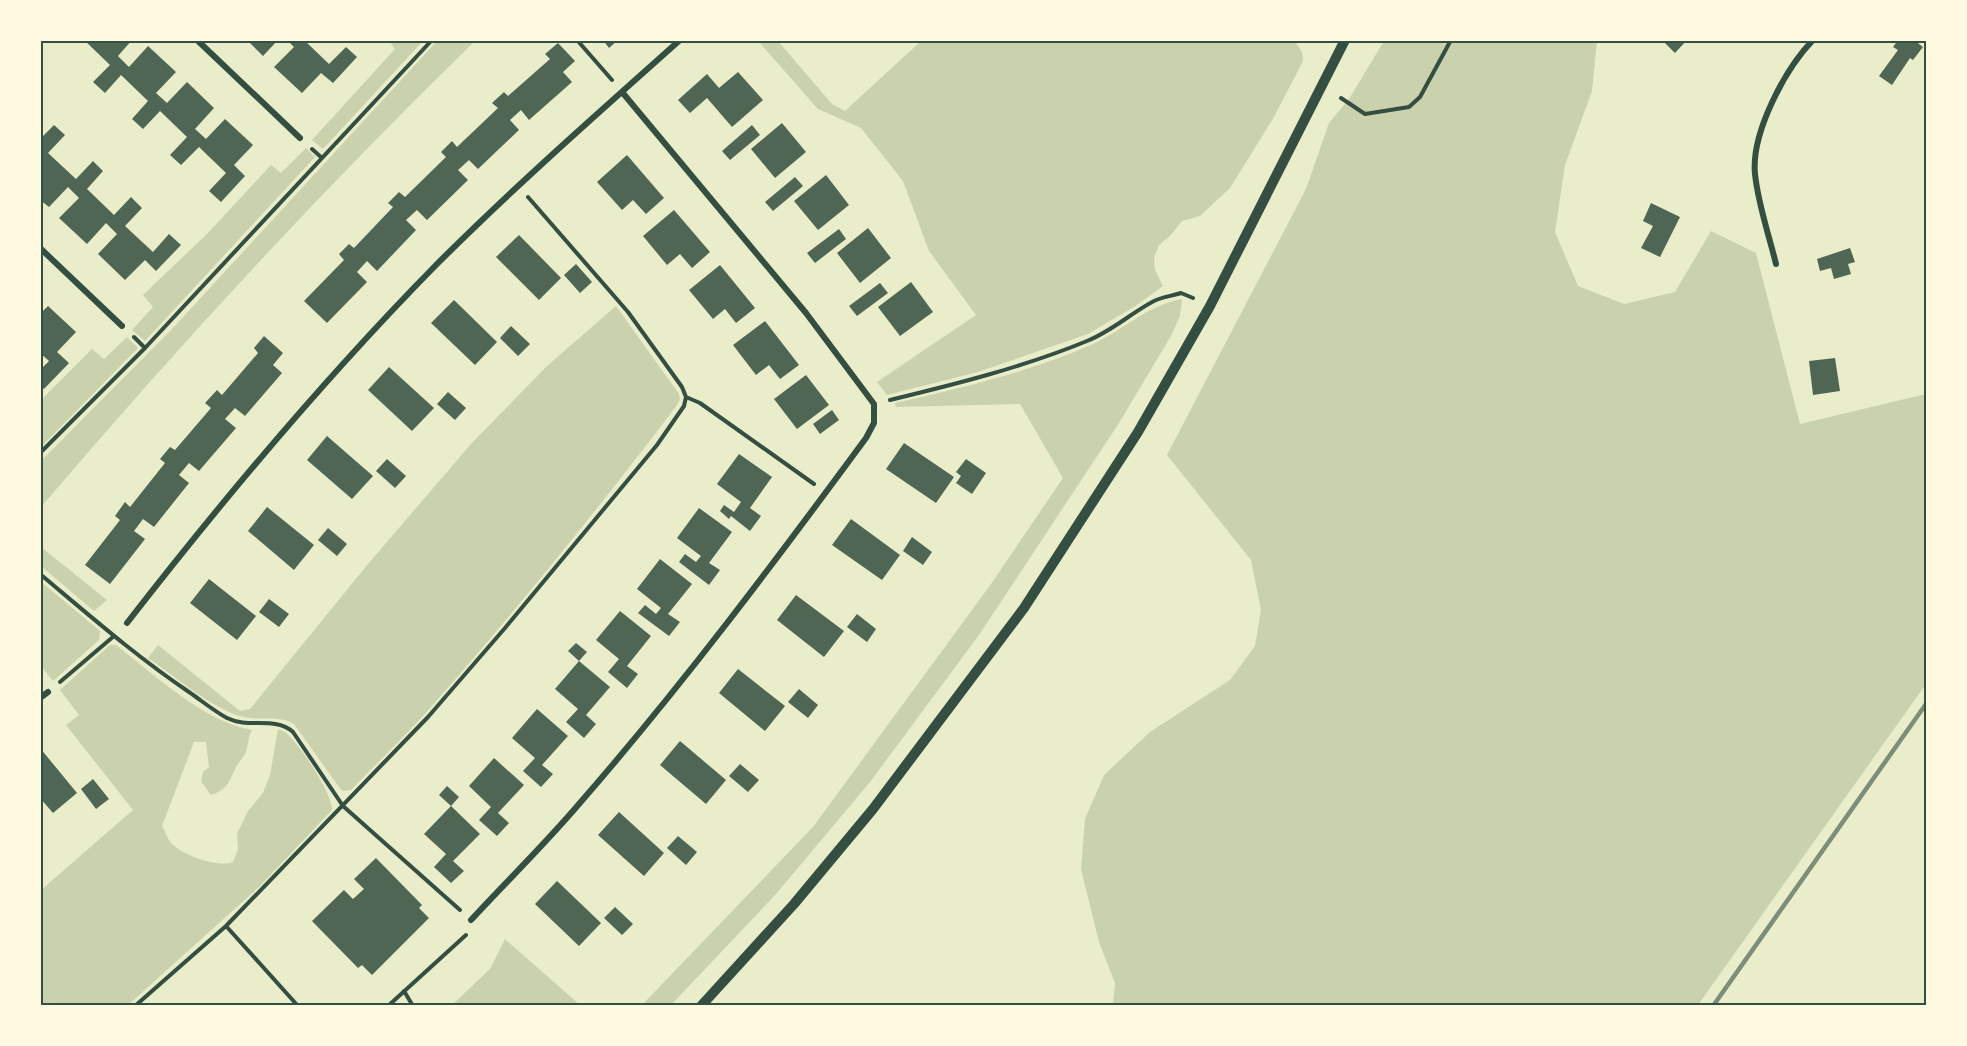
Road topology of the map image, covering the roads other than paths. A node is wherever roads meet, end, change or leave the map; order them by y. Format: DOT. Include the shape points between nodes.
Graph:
graph roads {
  1 [pos="197,40"];
  2 [pos="680,40"];
  3 [pos="1814,40"];
  4 [pos="1342,41"];
  5 [pos="622,92"];
  6 [pos="300,138"];
  7 [pos="40,248"];
  8 [pos="1776,264"];
  9 [pos="122,327"];
  10 [pos="127,623"];
  11 [pos="48,692"];
  12 [pos="40,698"];
  13 [pos="471,920"];
  14 [pos="701,1005"];
  1 -- 6 [label="street"];
  2 -- 5 [label="street"];
  3 -- 8 [label="street" via="1783,81 1758,146 1755,172"];
  4 -- 14 [label="street" via="1210,306 1138,432 1024,608 873,808 794,904"];
  5 -- 10 [label="street" via="518,185 436,266 295,418 208,519"];
  5 -- 13 [label="street" via="806,314 874,404 874,423 684,679 579,804"];
  7 -- 9 [label="street"];
  11 -- 12 [label="street"];
}
